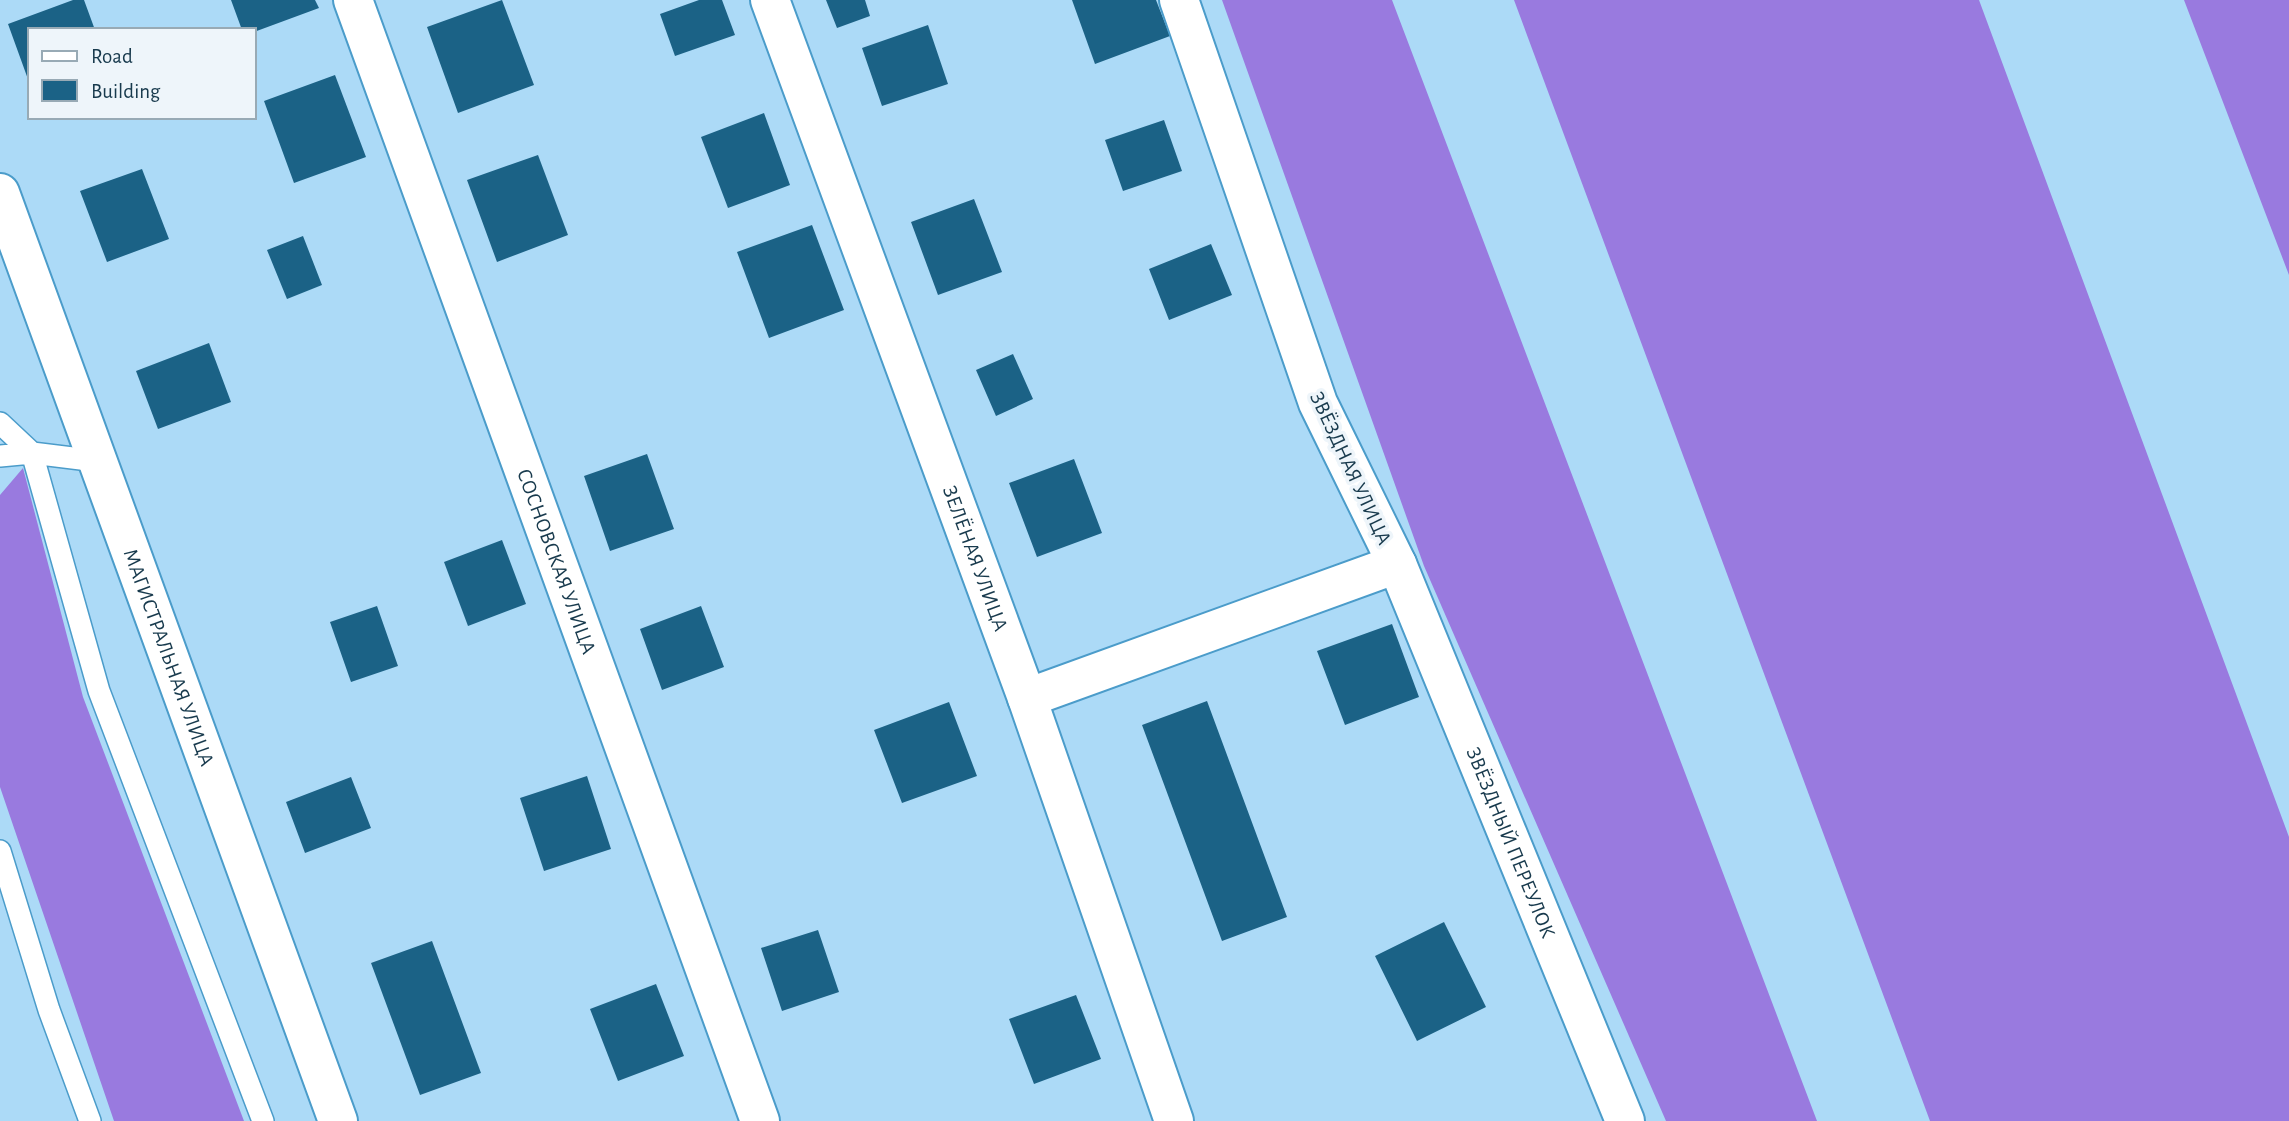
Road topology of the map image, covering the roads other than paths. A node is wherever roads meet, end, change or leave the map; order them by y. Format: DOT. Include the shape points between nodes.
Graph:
graph roads {
  1 [pos="353,0"];
  2 [pos="770,0"];
  3 [pos="1179,0"];
  4 [pos="0,193"];
  5 [pos="0,423"];
  6 [pos="32,453"];
  7 [pos="0,456"];
  8 [pos="97,461"];
  9 [pos="1396,564"];
  10 [pos="1027,698"];
  11 [pos="0,851"];
  12 [pos="90,1121"];
  13 [pos="263,1121"];
  14 [pos="338,1121"];
  15 [pos="760,1121"];
  16 [pos="1174,1121"];
  17 [pos="1625,1121"];
  1 -- 15 [label="street, СОСНОВСКАЯ УЛИЦА"];
  2 -- 10 [label="street, ЗЕЛЁНАЯ УЛИЦА"];
  3 -- 9 [label="street, ЗВЁЗДНАЯ УЛИЦА" via="1318,403"];
  4 -- 8 [label="street, МАГИСТРАЛЬНАЯ УЛИЦА"];
  5 -- 6 [label="lane"];
  6 -- 7 [label="lane"];
  6 -- 8 [label="lane"];
  6 -- 13 [label="lane" via="99,691"];
  8 -- 14 [label="street, МАГИСТРАЛЬНАЯ УЛИЦА"];
  9 -- 10 [label="street, ЗВЁЗДНАЯ УЛИЦА"];
  9 -- 17 [label="street, ЗВЁЗДНЫЙ ПЕРЕУЛОК"];
  10 -- 16 [label="street, ЗЕЛЁНАЯ УЛИЦА"];
  11 -- 12 [label="lane" via="49,1010"];
}
